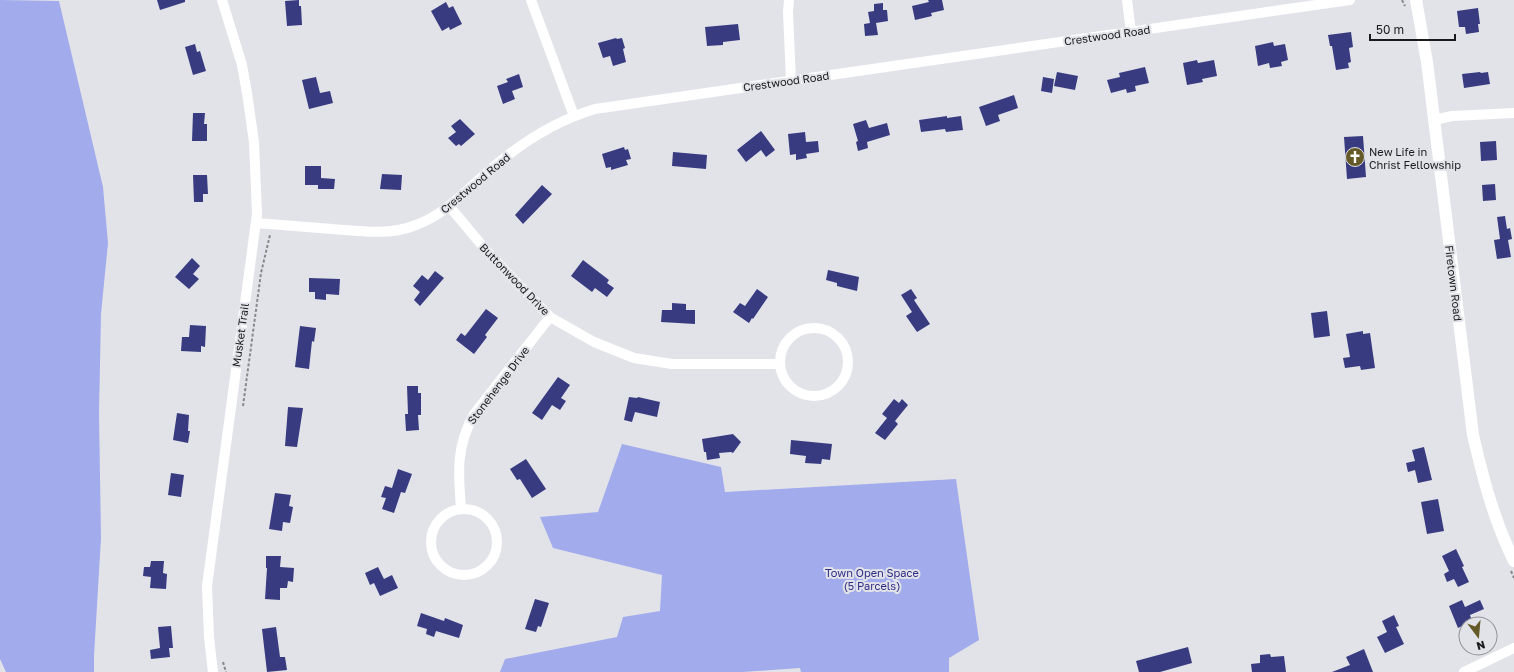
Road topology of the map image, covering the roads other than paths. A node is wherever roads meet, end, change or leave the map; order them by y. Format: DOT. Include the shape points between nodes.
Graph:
graph roads {
  1 [pos="222,0"];
  2 [pos="531,0"];
  3 [pos="789,0"];
  4 [pos="1127,0"];
  5 [pos="1350,0"];
  6 [pos="1416,0"];
  7 [pos="1131,32"];
  8 [pos="791,80"];
  9 [pos="1514,113"];
  10 [pos="574,116"];
  11 [pos="1434,120"];
  12 [pos="449,206"];
  13 [pos="256,223"];
  14 [pos="550,317"];
  15 [pos="780,364"];
  16 [pos="461,508"];
  17 [pos="1514,561"];
  18 [pos="1514,648"];
  19 [pos="213,672"];
  20 [pos="1464,672"];
  1 -- 13 [label="street, Musket Trail" via="242,65 247,93 254,142"];
  2 -- 10 [label="street"];
  3 -- 8 [label="street"];
  4 -- 7 [label="street"];
  5 -- 7 [label="street, Crestwood Road"];
  6 -- 11 [label="street, Firetown Road"];
  7 -- 8 [label="street, Crestwood Road"];
  8 -- 10 [label="street, Crestwood Road" via="595,109"];
  9 -- 11 [label="street" via="1452,116"];
  10 -- 12 [label="street, Crestwood Road" via="546,128 523,143"];
  11 -- 17 [label="street, Firetown Road" via="1473,435 1494,513"];
  12 -- 13 [label="street, Crestwood Road" via="415,226 378,232"];
  12 -- 14 [label="street, Buttonwood Drive" via="491,256"];
  13 -- 19 [label="street, Musket Trail" via="207,586"];
  14 -- 15 [label="street, Buttonwood Drive" via="594,342 634,358 672,364"];
  14 -- 16 [label="street, Stonehenge Drive" via="474,414 465,430 459,456"];
  15 -- 15 [label="street" via="782,375 788,385 798,393 821,396 841,383 847,373 849,361 840,339 819,328 807,328 787,341 781,352"];
  16 -- 16 [label="street" via="483,513 496,530 498,541 491,562 483,570 473,574 451,573 438,562 431,548 431,536 441,517"];
  18 -- 20 [label="street"];
}
